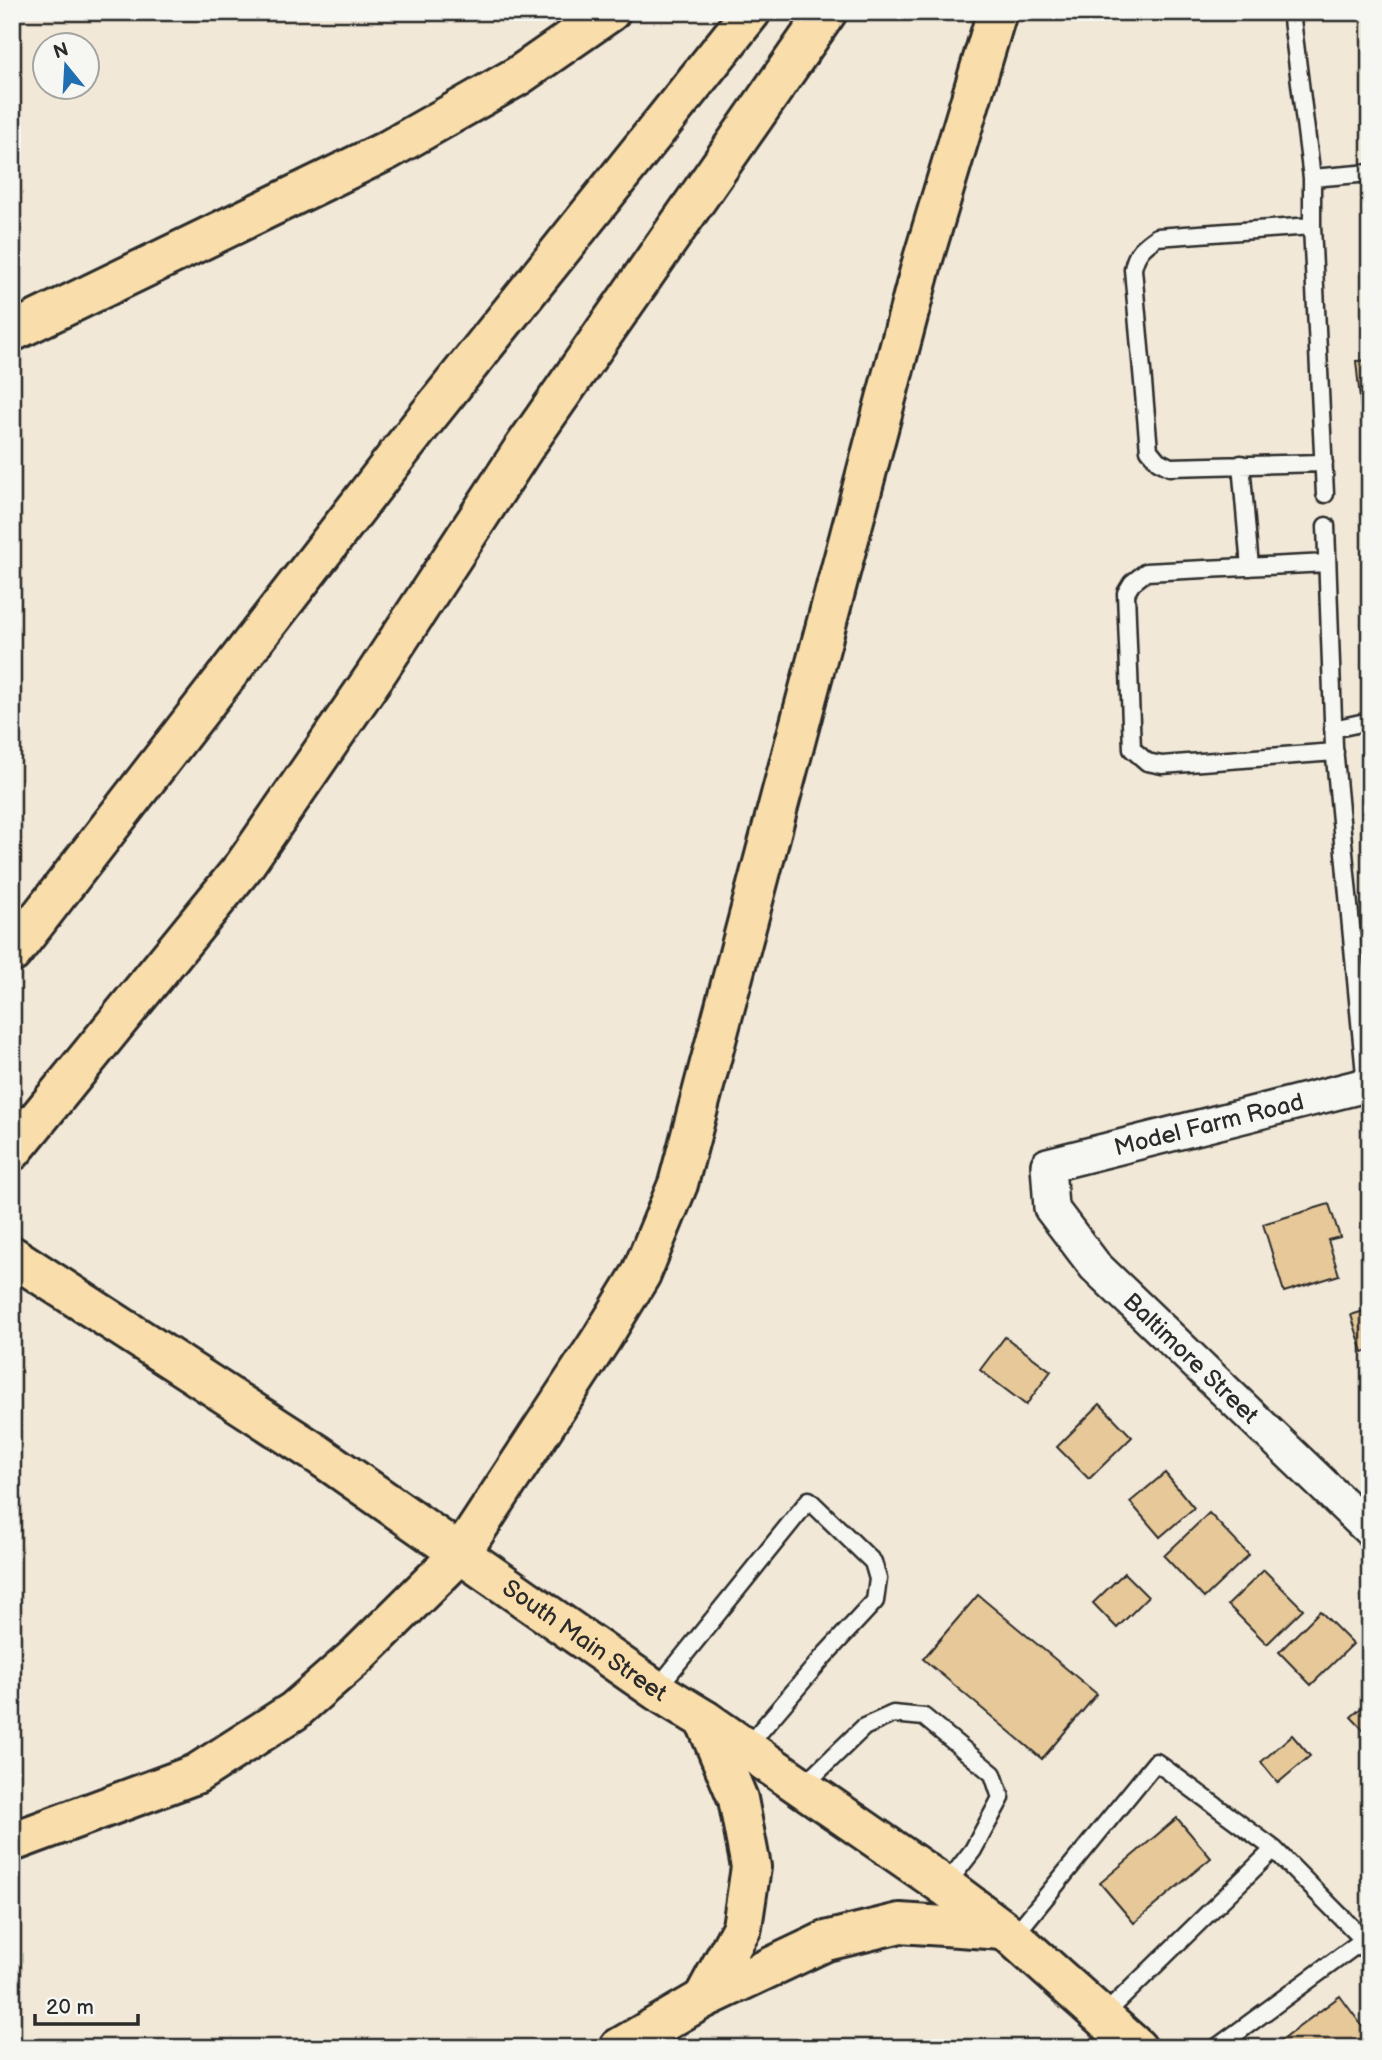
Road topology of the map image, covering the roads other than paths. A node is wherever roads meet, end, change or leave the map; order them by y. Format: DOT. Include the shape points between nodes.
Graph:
graph roads {
  1 [pos="610,12"];
  2 [pos="751,12"];
  3 [pos="827,12"];
  4 [pos="997,12"];
  5 [pos="1291,12"];
  6 [pos="1370,173"];
  7 [pos="1312,178"];
  8 [pos="1312,226"];
  9 [pos="12,332"];
  10 [pos="1324,463"];
  11 [pos="1241,464"];
  12 [pos="1325,494"];
  13 [pos="1326,526"];
  14 [pos="1327,563"];
  15 [pos="1250,567"];
  16 [pos="1370,720"];
  17 [pos="1333,729"];
  18 [pos="1335,752"];
  19 [pos="12,953"];
  20 [pos="1368,1084"];
  21 [pos="12,1151"];
  22 [pos="1048,1165"];
  23 [pos="12,1256"];
  24 [pos="1370,1530"];
  25 [pos="461,1553"];
  26 [pos="656,1690"];
  27 [pos="705,1720"];
  28 [pos="746,1748"];
  29 [pos="802,1787"];
  30 [pos="12,1842"];
  31 [pos="1274,1850"];
  32 [pos="945,1886"];
  33 [pos="1008,1933"];
  34 [pos="1366,1937"];
  35 [pos="703,1999"];
  36 [pos="1102,2017"];
  37 [pos="619,2048"];
  38 [pos="1137,2048"];
  39 [pos="1216,2048"];
  1 -- 9 [label="main road" via="518,76 388,150"];
  2 -- 19 [label="main road" via="420,426"];
  3 -- 21 [label="main road" via="523,449 244,866"];
  4 -- 25 [label="main road" via="923,259 678,1184 641,1273"];
  5 -- 7 [label="lane"];
  6 -- 7 [label="lane"];
  7 -- 8 [label="lane"];
  8 -- 10 [label="lane"];
  8 -- 11 [label="lane" via="1157,237 1141,248 1135,259 1149,450 1170,467"];
  10 -- 11 [label="lane"];
  10 -- 12 [label="lane"];
  11 -- 15 [label="lane"];
  13 -- 14 [label="lane"];
  14 -- 15 [label="lane"];
  14 -- 17 [label="lane"];
  15 -- 18 [label="lane" via="1146,572 1132,583 1126,593 1132,749 1147,762 1162,765"];
  16 -- 17 [label="lane"];
  17 -- 18 [label="lane"];
  18 -- 20 [label="lane"];
  20 -- 22 [label="street, Model Farm Road"];
  22 -- 24 [label="street, Baltimore Street" via="1051,1208 1095,1266"];
  23 -- 25 [label="main road, South Main Street"];
  25 -- 26 [label="main road, South Main Street"];
  25 -- 30 [label="main road" via="294,1711 196,1774"];
  26 -- 27 [label="main road, South Main Street"];
  26 -- 28 [label="lane" via="809,1500 873,1562 878,1579 875,1601"];
  27 -- 28 [label="main road, South Main Street"];
  27 -- 35 [label="main road" via="738,1799 751,1867 743,1927"];
  28 -- 29 [label="main road, South Main Street"];
  29 -- 32 [label="main road, South Main Street"];
  29 -- 32 [label="lane" via="864,1727 893,1714 924,1717 993,1774 1001,1798 973,1850"];
  31 -- 33 [label="lane" via="1156,1762"];
  31 -- 34 [label="lane"];
  31 -- 36 [label="lane"];
  32 -- 33 [label="main road, South Main Street"];
  33 -- 35 [label="main road" via="900,1923 826,1941"];
  33 -- 36 [label="main road, South Main Street"];
  34 -- 39 [label="lane"];
  35 -- 37 [label="main road"];
  36 -- 38 [label="main road, South Main Street"];
}
